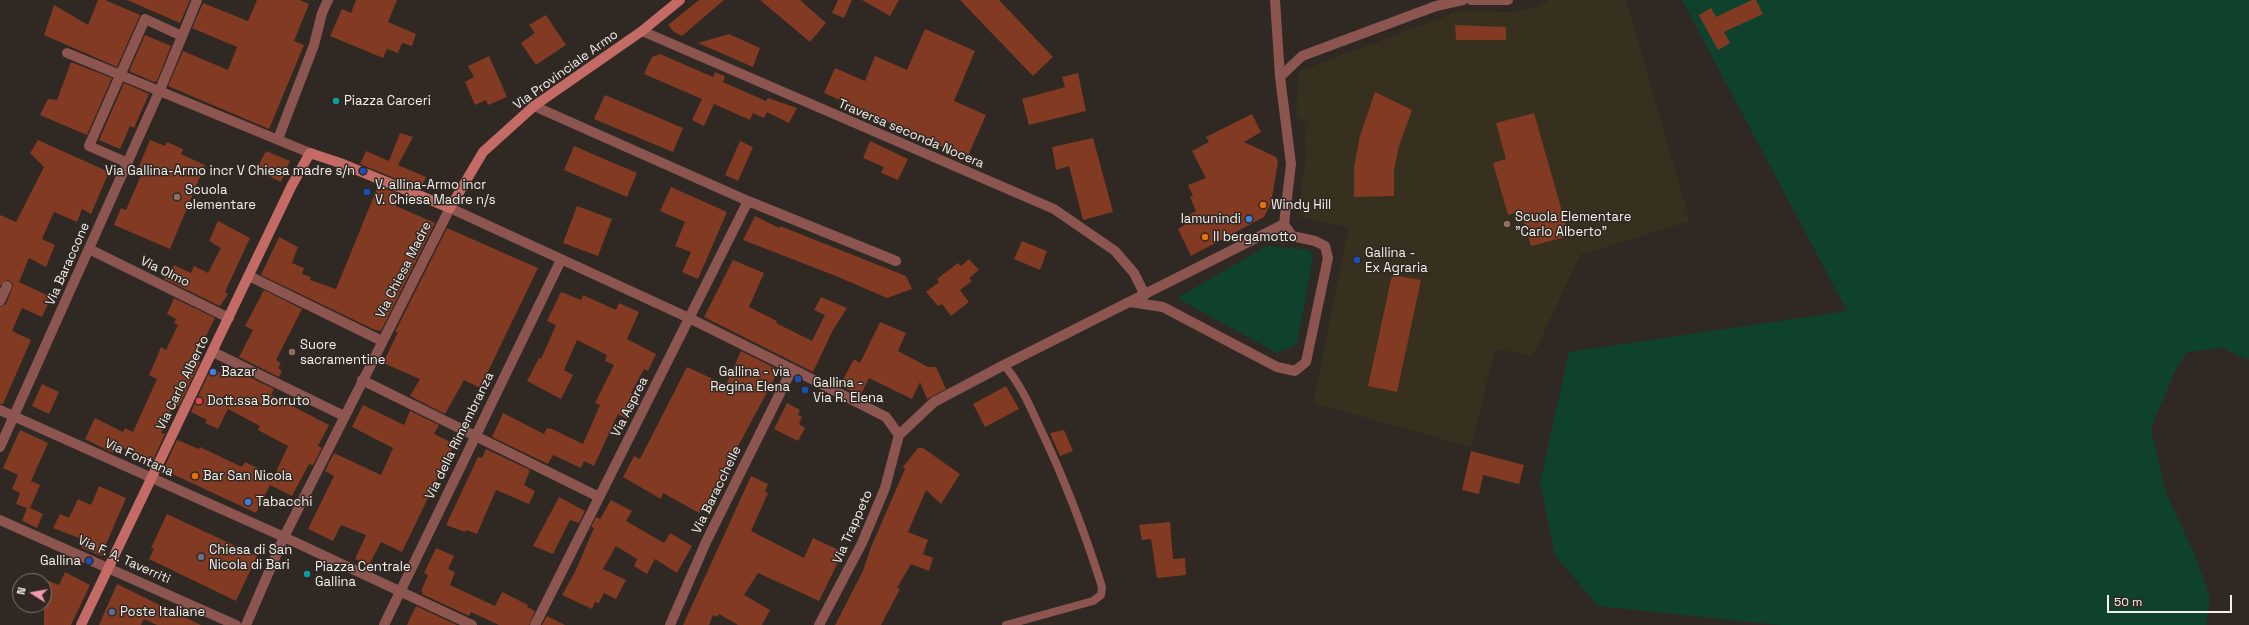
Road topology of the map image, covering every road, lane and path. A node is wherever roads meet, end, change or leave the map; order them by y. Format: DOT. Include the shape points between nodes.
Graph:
graph roads {
  1 [pos="197,0"];
  2 [pos="328,0"];
  3 [pos="680,0"];
  4 [pos="1275,0"];
  5 [pos="1463,0"];
  6 [pos="1471,0"];
  7 [pos="1508,0"];
  8 [pos="642,31"];
  9 [pos="182,36"];
  10 [pos="67,53"];
  11 [pos="120,75"];
  12 [pos="1280,77"];
  13 [pos="160,92"];
  14 [pos="534,106"];
  15 [pos="278,139"];
  16 [pos="310,153"];
  17 [pos="128,163"];
  18 [pos="748,201"];
  19 [pos="450,208"];
  20 [pos="1284,224"];
  21 [pos="89,249"];
  22 [pos="561,260"];
  23 [pos="896,261"];
  24 [pos="249,276"];
  25 [pos="7,286"];
  26 [pos="1145,295"];
  27 [pos="0,302"];
  28 [pos="1130,302"];
  29 [pos="229,318"];
  30 [pos="689,318"];
  31 [pos="382,341"];
  32 [pos="213,352"];
  33 [pos="1004,365"];
  34 [pos="792,369"];
  35 [pos="362,380"];
  36 [pos="0,410"];
  37 [pos="14,416"];
  38 [pos="344,416"];
  39 [pos="475,435"];
  40 [pos="899,435"];
  41 [pos="0,447"];
  42 [pos="152,478"];
  43 [pos="599,497"];
  44 [pos="0,520"];
  45 [pos="284,537"];
  46 [pos="109,567"];
  47 [pos="400,591"];
  48 [pos="81,625"];
  49 [pos="236,625"];
  50 [pos="246,625"];
  51 [pos="384,625"];
  52 [pos="472,625"];
  53 [pos="535,625"];
  54 [pos="670,625"];
  55 [pos="819,625"];
  56 [pos="1006,625"];
  1 -- 9 [label="street, Via Baraccone"];
  2 -- 15 [label="street" via="314,45"];
  3 -- 8 [label="street, Via Provinciale Armo"];
  4 -- 12 [label="street"];
  5 -- 12 [label="street" via="1436,6 1302,56"];
  6 -- 7 [label="street"];
  8 -- 14 [label="street, Via Provinciale Armo"];
  8 -- 26 [label="street, Traversa seconda Nocera" via="1054,209 1114,251 1134,273"];
  9 -- 11 [label="street" via="145,19"];
  9 -- 13 [label="street, Via Baraccone"];
  10 -- 11 [label="street"];
  11 -- 13 [label="street"];
  11 -- 17 [label="street" via="89,146"];
  12 -- 20 [label="street" via="1291,164"];
  13 -- 15 [label="street"];
  13 -- 17 [label="street, Via Baraccone"];
  14 -- 18 [label="street"];
  14 -- 19 [label="street, Via Provinciale Armo" via="484,152"];
  15 -- 16 [label="street"];
  16 -- 19 [label="street"];
  16 -- 24 [label="street, Via Carlo Alberto"];
  17 -- 21 [label="street, Via Baraccone"];
  18 -- 23 [label="street"];
  18 -- 30 [label="street, Via Asprea"];
  19 -- 22 [label="street"];
  19 -- 31 [label="street, Via Chiesa Madre"];
  20 -- 26 [label="street"];
  20 -- 28 [label="street" via="1292,236 1325,246 1328,258 1306,362 1295,371 1277,367 1163,307"];
  21 -- 29 [label="street, Via Olmo"];
  21 -- 37 [label="street, Via Baraccone"];
  22 -- 30 [label="street"];
  22 -- 39 [label="street, Via della Rimembranza"];
  24 -- 29 [label="street, Via Carlo Alberto"];
  24 -- 31 [label="street"];
  25 -- 27 [label="street"];
  26 -- 28 [label="street"];
  28 -- 33 [label="street"];
  29 -- 32 [label="street, Via Carlo Alberto"];
  30 -- 34 [label="street"];
  30 -- 43 [label="street, Via Asprea"];
  31 -- 35 [label="street, Via Chiesa Madre"];
  32 -- 38 [label="street"];
  32 -- 42 [label="street, Via Carlo Alberto"];
  33 -- 40 [label="street" via="934,402"];
  33 -- 56 [label="lane" via="1013,375 1029,405 1064,478 1102,587 1101,595 1093,601"];
  34 -- 40 [label="street" via="886,417"];
  34 -- 54 [label="street, Via Baracchelle" via="706,542"];
  35 -- 38 [label="street, Via Chiesa Madre"];
  35 -- 39 [label="street"];
  36 -- 37 [label="street, Via Fontana"];
  37 -- 41 [label="street, Via Baraccone"];
  37 -- 42 [label="street, Via Fontana"];
  38 -- 45 [label="street, Via Chiesa Madre"];
  39 -- 43 [label="street"];
  39 -- 47 [label="street, Via della Rimembranza"];
  40 -- 55 [label="street, Via Trappeto" via="885,488 862,543"];
  42 -- 45 [label="street, Via Fontana"];
  42 -- 46 [label="street, Via Carlo Alberto"];
  43 -- 53 [label="street, Via Asprea"];
  44 -- 46 [label="street, Via F. A. Taverriti"];
  45 -- 47 [label="street, Via Fontana"];
  45 -- 50 [label="street, Via Chiesa Madre"];
  46 -- 48 [label="street, Via Carlo Alberto"];
  46 -- 49 [label="street, Via F. A. Taverriti"];
  47 -- 51 [label="street, Via della Rimembranza"];
  47 -- 52 [label="street, Via Fontana"];
}
